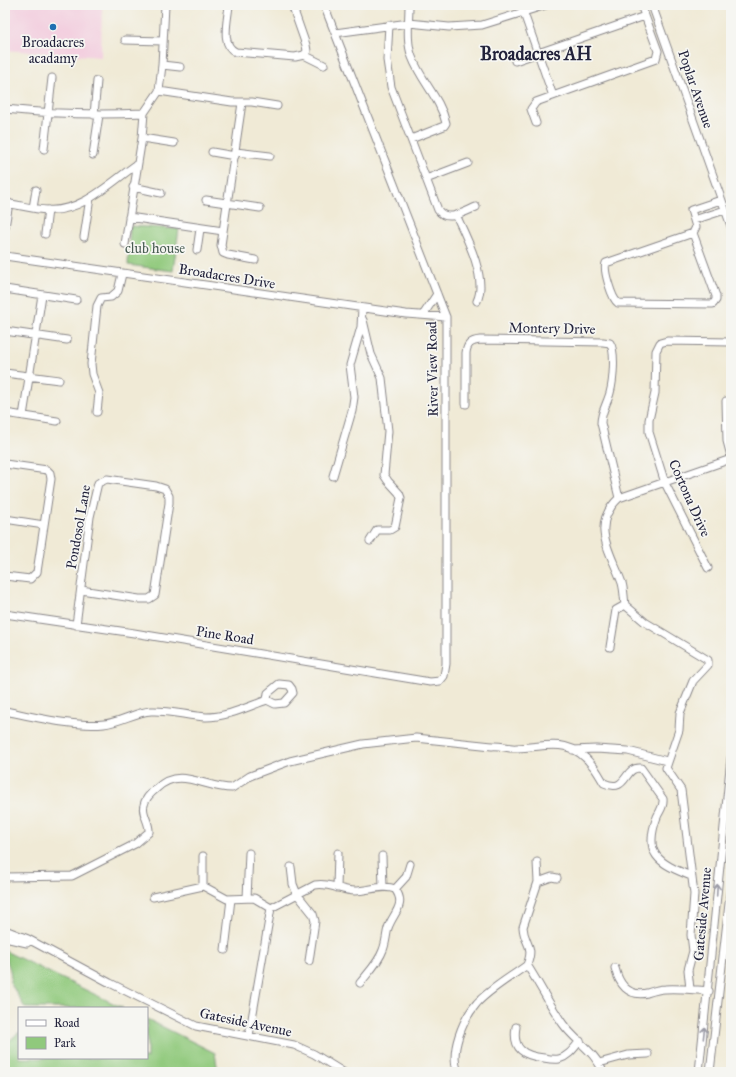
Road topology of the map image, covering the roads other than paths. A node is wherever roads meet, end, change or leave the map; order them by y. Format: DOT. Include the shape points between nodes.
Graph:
graph roads {
  1 [pos="165,5"];
  2 [pos="228,5"];
  3 [pos="292,5"];
  4 [pos="324,5"];
  5 [pos="409,5"];
  6 [pos="521,5"];
  7 [pos="546,5"];
  8 [pos="641,5"];
  9 [pos="652,5"];
  10 [pos="523,13"];
  11 [pos="645,16"];
  12 [pos="409,23"];
  13 [pos="389,25"];
  14 [pos="335,33"];
  15 [pos="125,40"];
  16 [pos="164,41"];
  17 [pos="538,54"];
  18 [pos="304,55"];
  19 [pos="515,61"];
  20 [pos="162,65"];
  21 [pos="324,65"];
  22 [pos="180,67"];
  23 [pos="52,78"];
  24 [pos="97,81"];
  25 [pos="159,91"];
  26 [pos="553,96"];
  27 [pos="242,103"];
  28 [pos="277,106"];
  29 [pos="5,109"];
  30 [pos="144,113"];
  31 [pos="48,114"];
  32 [pos="96,115"];
  33 [pos="536,124"];
  34 [pos="142,138"];
  35 [pos="411,140"];
  36 [pos="174,143"];
  37 [pos="44,149"];
  38 [pos="212,152"];
  39 [pos="235,154"];
  40 [pos="94,155"];
  41 [pos="270,156"];
  42 [pos="468,163"];
  43 [pos="136,165"];
  44 [pos="426,179"];
  45 [pos="133,187"];
  46 [pos="36,190"];
  47 [pos="161,193"];
  48 [pos="90,198"];
  49 [pos="206,200"];
  50 [pos="721,200"];
  51 [pos="7,203"];
  52 [pos="228,203"];
  53 [pos="476,207"];
  54 [pos="33,208"];
  55 [pos="260,208"];
  56 [pos="48,210"];
  57 [pos="725,210"];
  58 [pos="456,214"];
  59 [pos="129,217"];
  60 [pos="694,220"];
  61 [pos="731,226"];
  62 [pos="5,227"];
  63 [pos="200,229"];
  64 [pos="224,231"];
  65 [pos="693,233"];
  66 [pos="45,234"];
  67 [pos="84,238"];
  68 [pos="125,244"];
  69 [pos="197,250"];
  70 [pos="5,256"];
  71 [pos="256,260"];
  72 [pos="122,274"];
  73 [pos="5,289"];
  74 [pos="437,294"];
  75 [pos="42,295"];
  76 [pos="76,300"];
  77 [pos="477,301"];
  78 [pos="362,308"];
  79 [pos="423,315"];
  80 [pos="446,317"];
  81 [pos="363,320"];
  82 [pos="5,331"];
  83 [pos="35,335"];
  84 [pos="67,340"];
  85 [pos="731,342"];
  86 [pos="5,373"];
  87 [pos="29,376"];
  88 [pos="59,380"];
  89 [pos="726,401"];
  90 [pos="466,404"];
  91 [pos="97,412"];
  92 [pos="5,413"];
  93 [pos="23,416"];
  94 [pos="57,421"];
  95 [pos="731,456"];
  96 [pos="731,460"];
  97 [pos="5,464"];
  98 [pos="334,476"];
  99 [pos="666,483"];
  100 [pos="620,498"];
  101 [pos="5,519"];
  102 [pos="44,525"];
  103 [pos="370,541"];
  104 [pos="708,568"];
  105 [pos="5,576"];
  106 [pos="81,590"];
  107 [pos="625,605"];
  108 [pos="5,614"];
  109 [pos="76,625"];
  110 [pos="610,647"];
  111 [pos="440,681"];
  112 [pos="267,700"];
  113 [pos="5,711"];
  114 [pos="573,750"];
  115 [pos="731,758"];
  116 [pos="667,761"];
  117 [pos="249,853"];
  118 [pos="338,853"];
  119 [pos="203,856"];
  120 [pos="382,856"];
  121 [pos="537,862"];
  122 [pos="410,864"];
  123 [pos="291,867"];
  124 [pos="691,876"];
  125 [pos="5,878"];
  126 [pos="557,878"];
  127 [pos="538,882"];
  128 [pos="203,886"];
  129 [pos="731,886"];
  130 [pos="383,887"];
  131 [pos="337,888"];
  132 [pos="395,889"];
  133 [pos="297,894"];
  134 [pos="153,897"];
  135 [pos="247,898"];
  136 [pos="231,899"];
  137 [pos="271,908"];
  138 [pos="716,915"];
  139 [pos="729,917"];
  140 [pos="5,930"];
  141 [pos="5,938"];
  142 [pos="37,945"];
  143 [pos="225,950"];
  144 [pos="309,961"];
  145 [pos="527,965"];
  146 [pos="616,968"];
  147 [pos="360,983"];
  148 [pos="690,989"];
  149 [pos="709,991"];
  150 [pos="516,1027"];
  151 [pos="249,1036"];
  152 [pos="580,1041"];
  153 [pos="648,1054"];
  154 [pos="599,1063"];
  155 [pos="343,1072"];
  156 [pos="458,1072"];
  157 [pos="602,1072"];
  158 [pos="699,1072"];
  159 [pos="710,1072"];
  1 -- 16 [label="street"];
  2 -- 18 [label="street" via="227,43 230,49 236,52 295,57"];
  3 -- 18 [label="street" via="306,45"];
  4 -- 14 [label="street, River View Road"];
  5 -- 12 [label="street"];
  6 -- 10 [label="street"];
  7 -- 10 [label="street"];
  8 -- 11 [label="street"];
  9 -- 50 [label="street, Poplar Avenue"];
  10 -- 12 [label="street" via="464,27"];
  10 -- 17 [label="street"];
  11 -- 17 [label="street"];
  11 -- 26 [label="street" via="658,51 656,59"];
  12 -- 13 [label="street"];
  12 -- 35 [label="street" via="413,58 437,100 446,122 444,126"];
  13 -- 14 [label="street"];
  13 -- 35 [label="street" via="386,56 389,76"];
  14 -- 74 [label="street, River View Road"];
  15 -- 16 [label="street"];
  16 -- 20 [label="street"];
  17 -- 19 [label="street"];
  17 -- 26 [label="street"];
  18 -- 21 [label="street"];
  20 -- 22 [label="street"];
  20 -- 25 [label="street"];
  23 -- 31 [label="street"];
  24 -- 32 [label="street"];
  25 -- 27 [label="street"];
  25 -- 30 [label="street"];
  26 -- 33 [label="street" via="532,106 531,111"];
  27 -- 28 [label="street"];
  27 -- 39 [label="street"];
  29 -- 31 [label="street"];
  30 -- 32 [label="street"];
  30 -- 34 [label="street"];
  31 -- 32 [label="street"];
  31 -- 37 [label="street"];
  32 -- 40 [label="street"];
  34 -- 36 [label="street"];
  34 -- 43 [label="street"];
  35 -- 44 [label="street"];
  38 -- 39 [label="street"];
  39 -- 41 [label="street"];
  39 -- 52 [label="street"];
  42 -- 44 [label="street"];
  43 -- 45 [label="street"];
  43 -- 48 [label="street"];
  44 -- 58 [label="street" via="440,213 447,217"];
  45 -- 47 [label="street"];
  45 -- 59 [label="street"];
  46 -- 54 [label="street"];
  48 -- 56 [label="street" via="70,206"];
  48 -- 67 [label="street"];
  49 -- 52 [label="street"];
  50 -- 57 [label="street, Poplar Avenue"];
  50 -- 60 [label="street" via="690,210"];
  51 -- 54 [label="street"];
  51 -- 62 [label="street"];
  52 -- 55 [label="street"];
  52 -- 64 [label="street"];
  53 -- 58 [label="street"];
  54 -- 56 [label="street"];
  56 -- 66 [label="street"];
  57 -- 60 [label="street"];
  57 -- 61 [label="street, Poplar Avenue"];
  58 -- 77 [label="street" via="478,269 481,289"];
  59 -- 63 [label="street"];
  59 -- 68 [label="street"];
  60 -- 65 [label="street" via="696,227"];
  63 -- 64 [label="street"];
  63 -- 69 [label="street"];
  64 -- 71 [label="street" via="221,245 223,253"];
  65 -- 65 [label="street" via="608,262 605,268 616,301 713,304 716,296"];
  70 -- 72 [label="street, Broadacres Drive"];
  72 -- 78 [label="street, Broadacres Drive"];
  72 -- 91 [label="street" via="118,292 111,297 101,298 97,306 91,364 92,374 99,389"];
  73 -- 75 [label="street"];
  74 -- 79 [label="street"];
  74 -- 80 [label="street, River View Road"];
  75 -- 76 [label="street"];
  75 -- 83 [label="street"];
  78 -- 79 [label="street, Broadacres Drive"];
  78 -- 81 [label="street"];
  79 -- 80 [label="street, Broadacres Drive"];
  80 -- 111 [label="street, River View Road" via="446,664 444,676"];
  81 -- 98 [label="street" via="351,362 354,400 352,416"];
  81 -- 103 [label="street" via="371,354 382,378 388,431 385,477 400,495 401,501 396,523 390,530 377,530"];
  82 -- 83 [label="street"];
  83 -- 84 [label="street"];
  83 -- 87 [label="street"];
  85 -- 99 [label="street, Cortona Drive" via="667,341 660,343 657,348 655,393 648,426"];
  86 -- 87 [label="street"];
  87 -- 88 [label="street"];
  87 -- 93 [label="street"];
  89 -- 95 [label="street" via="727,442"];
  90 -- 100 [label="street, Montery Drive" via="466,353 467,347 474,341 610,343 613,352 611,386 601,423"];
  92 -- 93 [label="street"];
  93 -- 94 [label="street"];
  96 -- 99 [label="street"];
  97 -- 102 [label="street" via="49,471 50,483"];
  99 -- 100 [label="street"];
  99 -- 104 [label="street, Cortona Drive"];
  100 -- 107 [label="street" via="610,506 604,522 609,554 622,585"];
  101 -- 102 [label="street"];
  102 -- 105 [label="street" via="35,575 27,579"];
  106 -- 106 [label="street, Pondosol Lane" via="91,511 98,483 107,479 165,489 170,502 155,595 149,599 139,599"];
  106 -- 109 [label="street, Pondosol Lane"];
  107 -- 110 [label="street" via="616,610"];
  107 -- 116 [label="street" via="645,622 708,660 708,665 693,680 680,713 679,730"];
  108 -- 109 [label="street, Pine Road"];
  109 -- 111 [label="street, Pine Road" via="430,682"];
  112 -- 113 [label="street" via="225,715 198,716 152,711 114,722 96,724"];
  114 -- 116 [label="street" via="628,751"];
  114 -- 124 [label="street" via="591,762 604,783 609,785 619,785 638,767 646,772 664,804 650,839 652,849 663,862"];
  114 -- 125 [label="street" via="552,744 515,749 416,738 363,744 312,755 257,773 232,788 185,778 168,779 146,800 143,808 148,832 135,844 72,876"];
  138 -- 115 [label="street, Gateside Avenue, one-way"];
  116 -- 124 [label="street" via="666,768 681,790"];
  117 -- 135 [label="street"];
  118 -- 131 [label="street"];
  119 -- 128 [label="street"];
  120 -- 130 [label="street"];
  121 -- 127 [label="street"];
  122 -- 132 [label="street" via="406,877"];
  123 -- 133 [label="street"];
  124 -- 148 [label="street" via="694,894 691,935 693,951 688,970"];
  126 -- 127 [label="street" via="552,877"];
  127 -- 145 [label="street" via="523,927 531,950"];
  128 -- 134 [label="street"];
  128 -- 136 [label="street"];
  129 -- 139 [label="street, Gateside Avenue"];
  130 -- 131 [label="street" via="359,891"];
  130 -- 132 [label="street"];
  131 -- 133 [label="street" via="322,883"];
  132 -- 147 [label="street" via="400,898 399,909 388,928 383,951"];
  133 -- 137 [label="street"];
  133 -- 144 [label="street" via="313,914 314,929"];
  135 -- 136 [label="street"];
  135 -- 137 [label="street" via="258,899"];
  136 -- 143 [label="street"];
  137 -- 151 [label="street"];
  138 -- 139 [label="street"];
  138 -- 149 [label="street, Gateside Avenue"];
  139 -- 159 [label="street, Gateside Avenue"];
  140 -- 142 [label="street, Gateside Avenue"];
  141 -- 142 [label="street, Gateside Avenue"];
  142 -- 151 [label="street, Gateside Avenue" via="191,1024 208,1030"];
  145 -- 152 [label="street" via="556,1014 571,1034"];
  145 -- 156 [label="street" via="484,996 472,1011 456,1048 454,1058"];
  146 -- 148 [label="street" via="617,978 632,992"];
  148 -- 149 [label="street"];
  158 -- 149 [label="street, Gateside Avenue, one-way"];
  150 -- 152 [label="street" via="515,1039 520,1049 538,1058 559,1059 572,1052"];
  151 -- 155 [label="street, Gateside Avenue" via="294,1045"];
  152 -- 154 [label="street"];
  153 -- 154 [label="street" via="628,1055"];
  154 -- 157 [label="street"];
}
